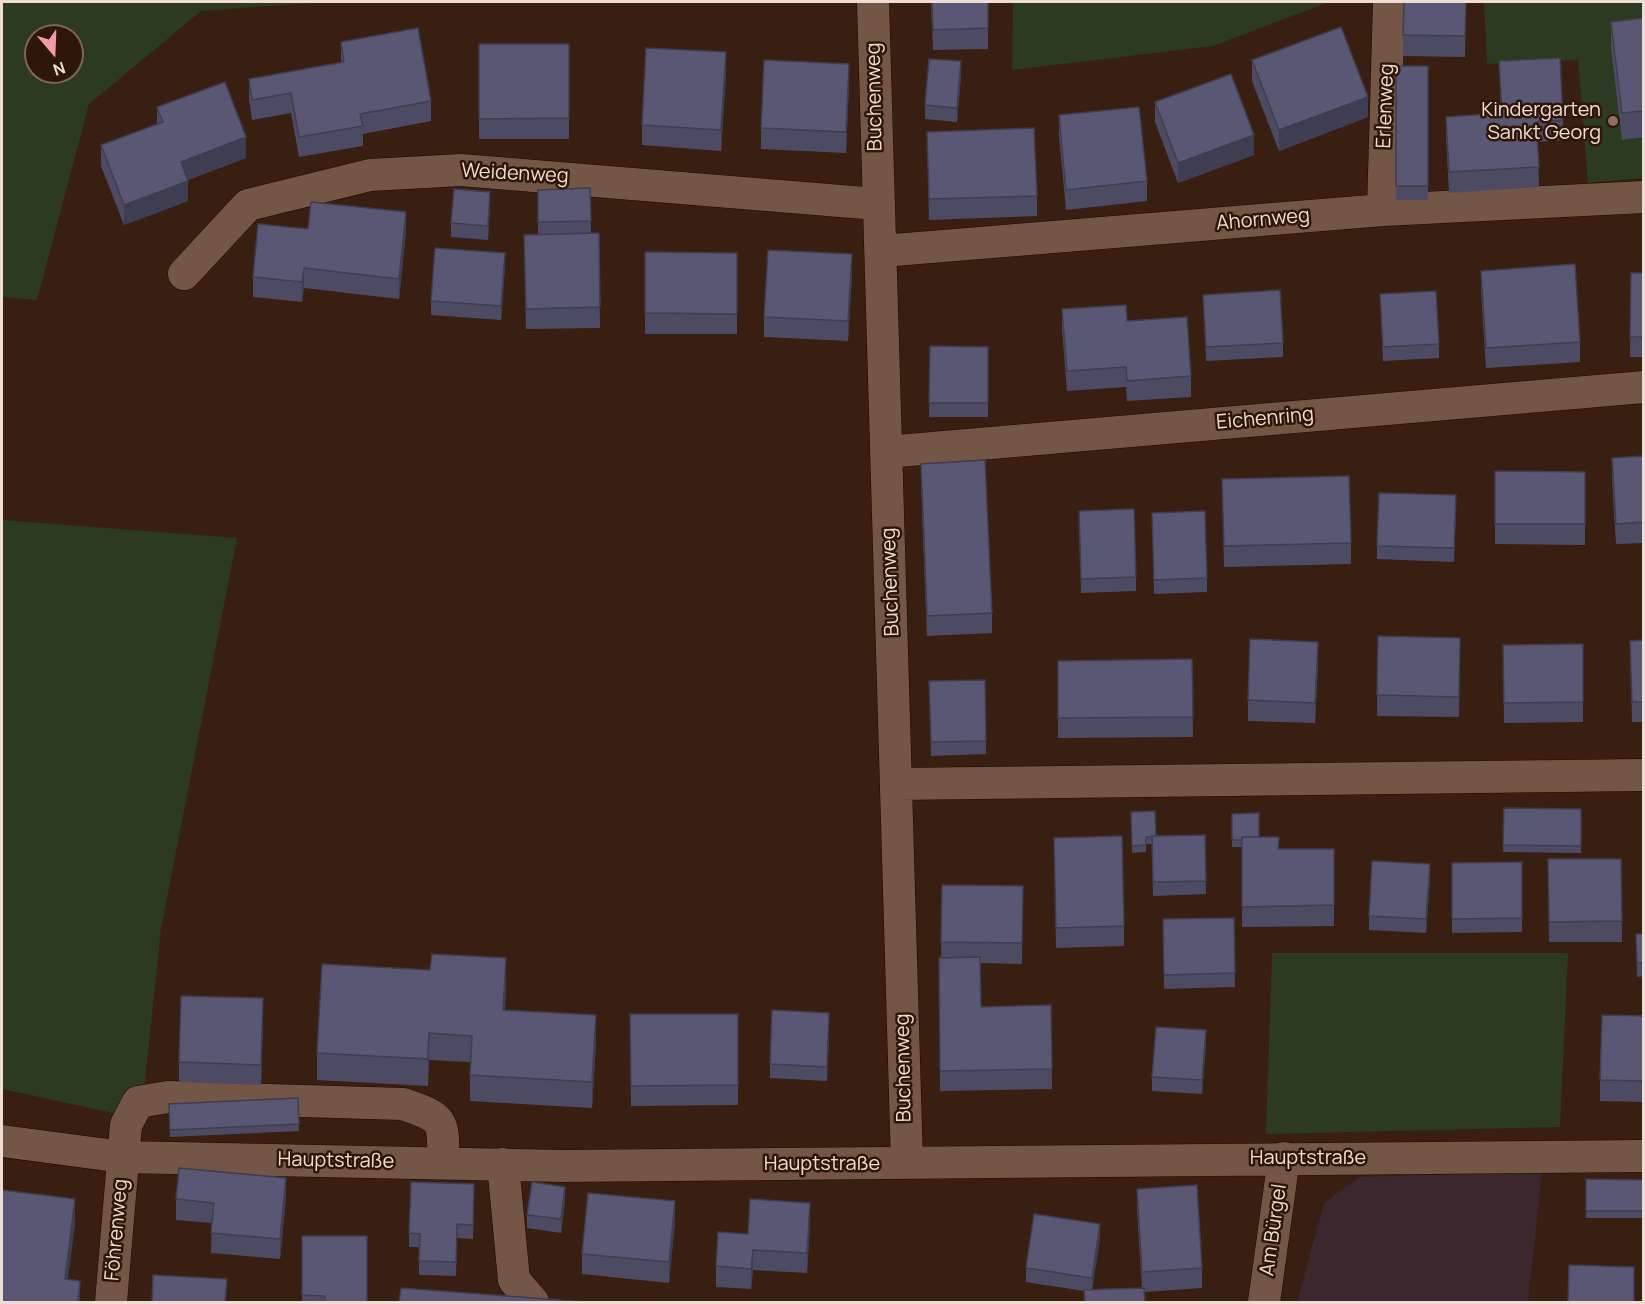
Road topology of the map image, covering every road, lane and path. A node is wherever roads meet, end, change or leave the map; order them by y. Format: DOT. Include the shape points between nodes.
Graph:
graph roads {
  1 [pos="873,2"];
  2 [pos="1389,2"];
  3 [pos="1644,197"];
  4 [pos="877,204"];
  5 [pos="1383,210"];
  6 [pos="882,251"];
  7 [pos="184,274"];
  8 [pos="1644,387"];
  9 [pos="886,452"];
  10 [pos="1644,775"];
  11 [pos="897,784"];
  12 [pos="2,1141"];
  13 [pos="1644,1156"];
  14 [pos="123,1157"];
  15 [pos="1284,1158"];
  16 [pos="443,1162"];
  17 [pos="503,1164"];
  18 [pos="907,1164"];
  19 [pos="111,1302"];
  20 [pos="533,1302"];
  21 [pos="1264,1302"];
  1 -- 4 [label="street, Buchenweg"];
  2 -- 5 [label="street, Erlenweg"];
  3 -- 5 [label="street, Ahornweg"];
  4 -- 6 [label="street, Buchenweg"];
  4 -- 7 [label="street, Weidenweg" via="462,170 370,175 248,205"];
  5 -- 6 [label="street, Ahornweg"];
  6 -- 9 [label="street, Buchenweg"];
  8 -- 9 [label="street, Eichenring"];
  9 -- 11 [label="street, Buchenweg"];
  10 -- 11 [label="street"];
  11 -- 18 [label="street, Buchenweg"];
  12 -- 14 [label="street, Hauptstraße"];
  13 -- 15 [label="street, Hauptstraße"];
  14 -- 16 [label="street, Hauptstraße"];
  14 -- 16 [label="street, Föhrenweg" via="126,1125 138,1102 168,1097 403,1104 432,1114 444,1129"];
  14 -- 19 [label="street, Föhrenweg"];
  15 -- 18 [label="street, Hauptstraße"];
  15 -- 21 [label="street, Am Bürgel"];
  16 -- 17 [label="street, Hauptstraße"];
  17 -- 18 [label="street, Hauptstraße"];
  17 -- 20 [label="street" via="514,1280"];
}
